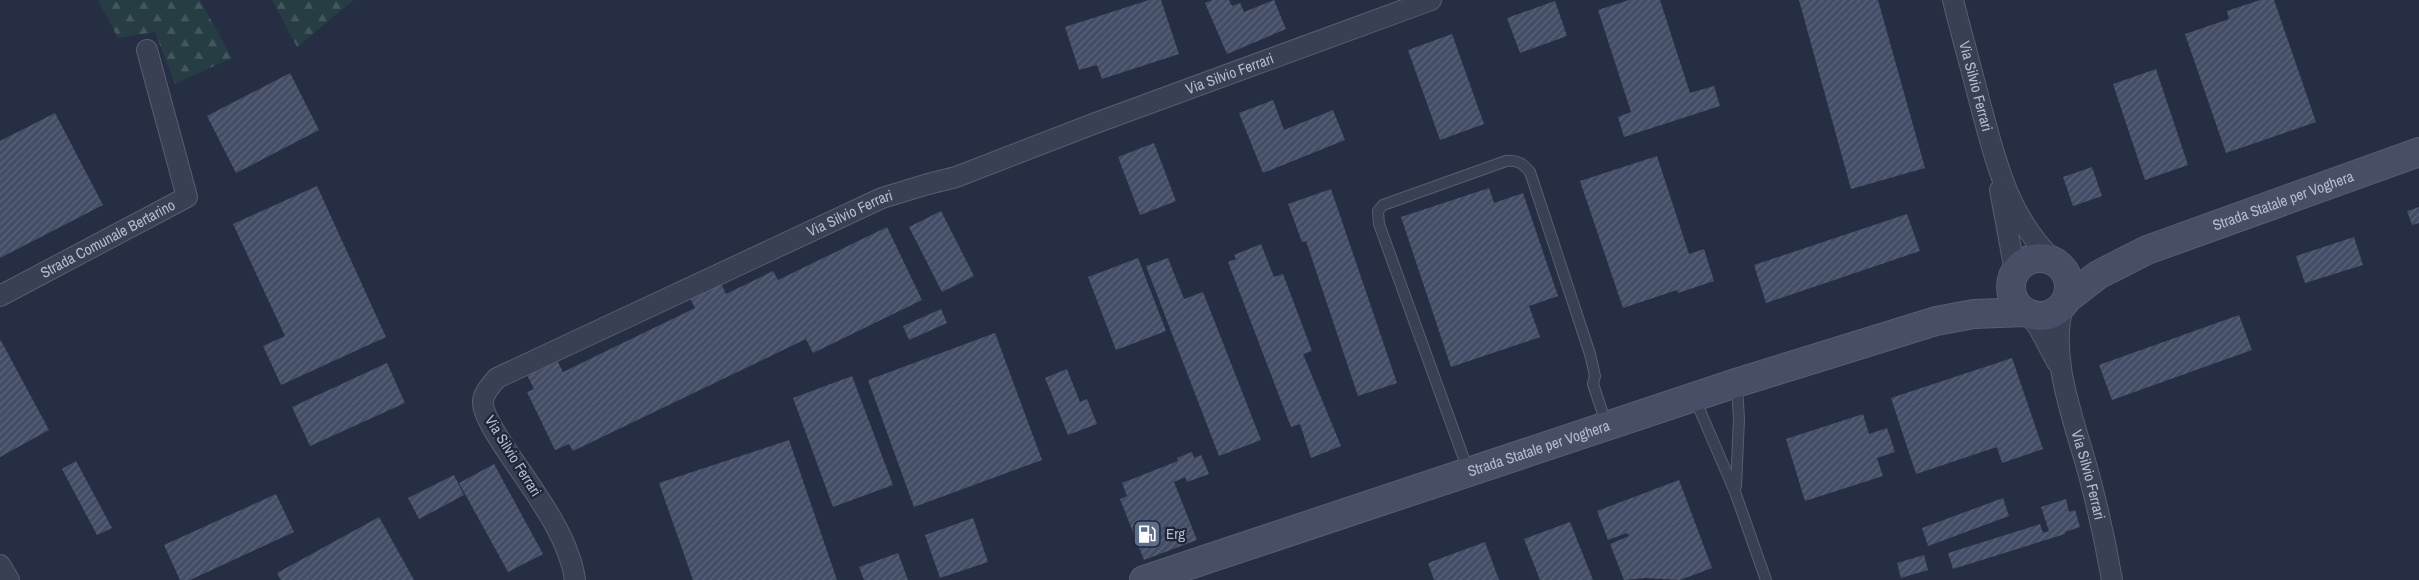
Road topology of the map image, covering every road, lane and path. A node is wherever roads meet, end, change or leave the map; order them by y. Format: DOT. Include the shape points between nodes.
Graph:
graph roads {
  1 [pos="1431,0"];
  2 [pos="1953,0"];
  3 [pos="147,50"];
  4 [pos="2419,152"];
  5 [pos="1998,171"];
  6 [pos="2147,250"];
  7 [pos="2057,263"];
  8 [pos="2013,275"];
  9 [pos="0,296"];
  10 [pos="2065,301"];
  11 [pos="2026,313"];
  12 [pos="1936,321"];
  13 [pos="2061,370"];
  14 [pos="1736,383"];
  15 [pos="1694,398"];
  16 [pos="1607,426"];
  17 [pos="1468,472"];
  18 [pos="1736,492"];
  19 [pos="0,565"];
  20 [pos="9,580"];
  21 [pos="575,580"];
  22 [pos="1144,580"];
  23 [pos="1766,580"];
  24 [pos="2112,580"];
  1 -- 21 [label="street, Via Silvio Ferrari" via="956,178 882,198 497,378 484,394 482,405 497,436 542,503 567,550"];
  2 -- 5 [label="street, Via Silvio Ferrari"];
  3 -- 9 [label="street, Strada Comunale Bertarino" via="187,197"];
  4 -- 6 [label="main road, Strada Statale per Voghera"];
  5 -- 7 [label="street, Via Silvio Ferrari" via="2022,223"];
  5 -- 8 [label="street, Via Silvio Ferrari"];
  6 -- 7 [label="main road, Strada Statale per Voghera"];
  6 -- 10 [label="main road, Strada Statale per Voghera" via="2098,275"];
  7 -- 8 [label="main road, Strada Statale per Voghera" via="2041,258 2031,259 2022,263"];
  7 -- 10 [label="main road" via="2068,281"];
  8 -- 11 [label="main road" via="2013,300"];
  8 -- 12 [label="main road, Strada Statale per Voghera" via="1991,295"];
  10 -- 11 [label="main road, Strada Statale per Voghera" via="2046,316"];
  10 -- 13 [label="street, Via Silvio Ferrari" via="2058,330"];
  11 -- 12 [label="main road, Strada Statale per Voghera" via="1974,314"];
  11 -- 13 [label="street, Via Silvio Ferrari" via="2039,328"];
  12 -- 14 [label="main road, Strada Statale per Voghera"];
  13 -- 24 [label="street, Via Silvio Ferrari" via="2093,488"];
  14 -- 15 [label="main road, Strada Statale per Voghera"];
  14 -- 18 [label="lane" via="1739,419"];
  15 -- 16 [label="main road, Strada Statale per Voghera"];
  15 -- 18 [label="lane"];
  16 -- 17 [label="main road, Strada Statale per Voghera"];
  16 -- 17 [label="lane" via="1593,384 1596,376 1590,354 1530,172 1515,160 1506,161 1383,204 1378,211 1379,224"];
  17 -- 22 [label="main road, Strada Statale per Voghera"];
  18 -- 23 [label="lane"];
  19 -- 20 [label="street"];
}
